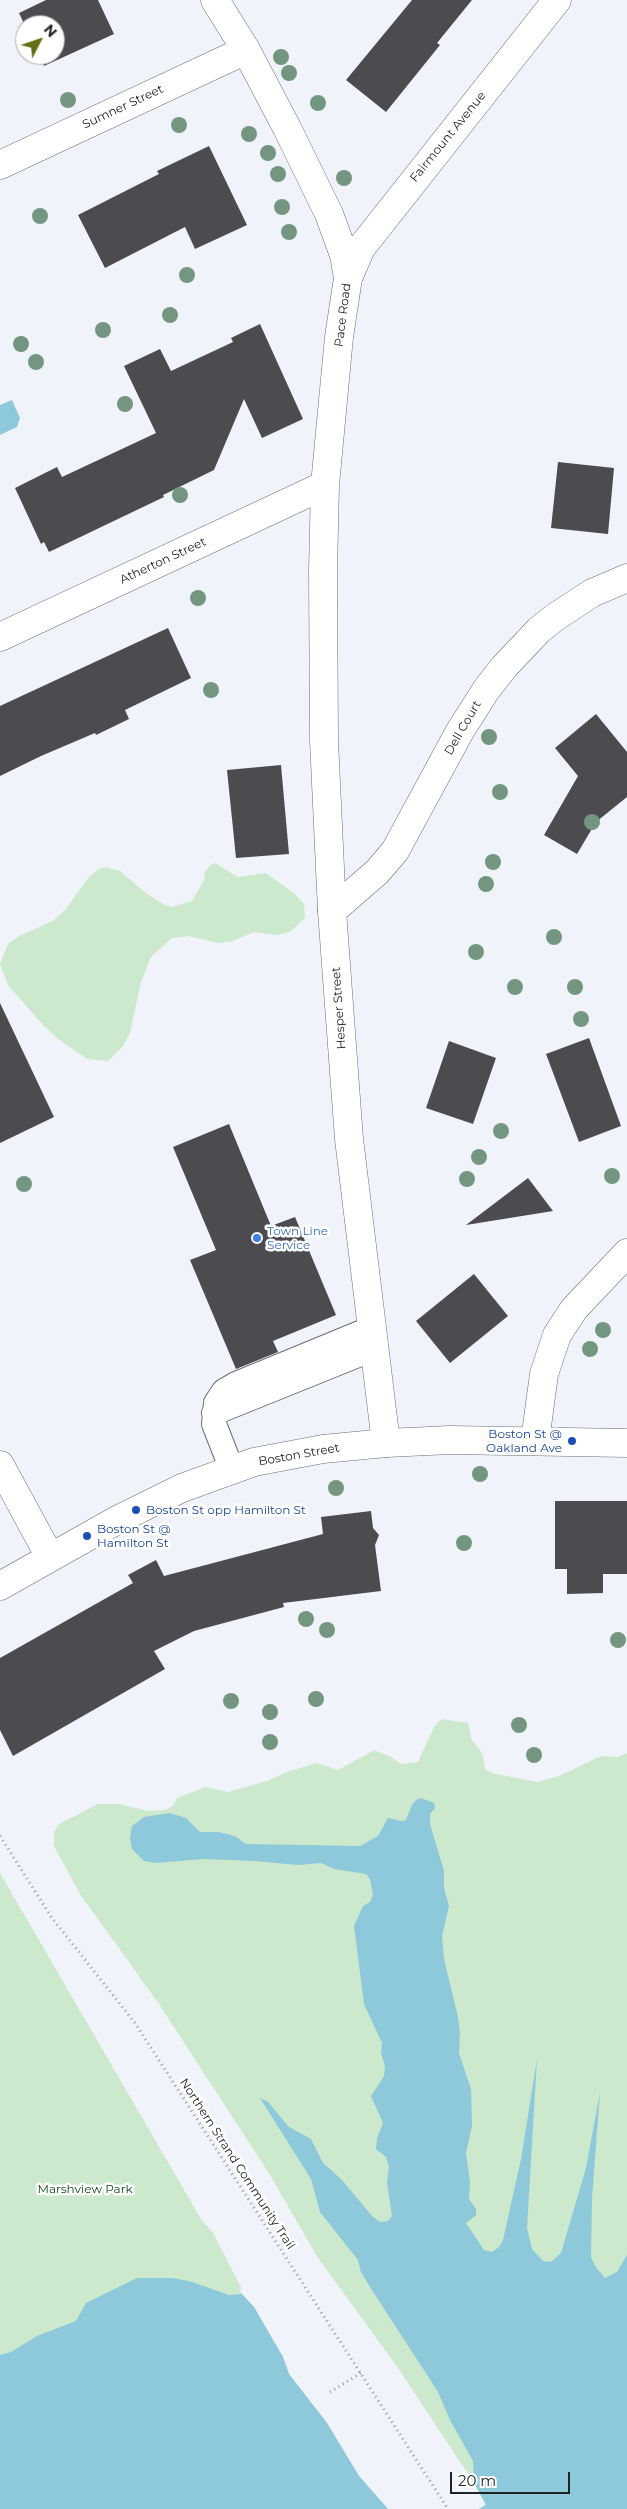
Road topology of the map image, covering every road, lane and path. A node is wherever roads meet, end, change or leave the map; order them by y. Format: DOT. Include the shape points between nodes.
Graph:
graph roads {
  1 [pos="215,0"];
  2 [pos="557,0"];
  3 [pos="246,50"];
  4 [pos="0,165"];
  5 [pos="348,278"];
  6 [pos="326,485"];
  7 [pos="323,571"];
  8 [pos="627,578"];
  9 [pos="0,637"];
  10 [pos="332,911"];
  11 [pos="627,1252"];
  12 [pos="373,1338"];
  13 [pos="534,1441"];
  14 [pos="386,1443"];
  15 [pos="627,1443"];
  16 [pos="0,1464"];
  17 [pos="232,1470"];
  18 [pos="50,1557"];
  19 [pos="0,1586"];
  20 [pos="0,1836"];
  21 [pos="361,2373"];
  22 [pos="330,2392"];
  23 [pos="448,2509"];
  1 -- 3 [label="street, Pace Road"];
  2 -- 5 [label="street, Fairmount Avenue" via="368,237"];
  3 -- 4 [label="street, Sumner Street"];
  3 -- 5 [label="street, Pace Road" via="329,214"];
  5 -- 6 [label="street, Pace Road"];
  6 -- 7 [label="street, Pace Road"];
  6 -- 9 [label="street, Atherton Street"];
  7 -- 10 [label="street, Hesper Street" via="324,740"];
  8 -- 10 [label="street, Dell Court" via="592,593 554,618 504,667 460,731 395,851 377,872"];
  10 -- 12 [label="street, Hesper Street" via="348,1139"];
  11 -- 13 [label="street" via="574,1309 557,1335 544,1374"];
  12 -- 14 [label="street, Hesper Street"];
  12 -- 17 [label="lane" via="236,1384 219,1397 214,1413 215,1431"];
  13 -- 14 [label="street, Boston Street"];
  13 -- 15 [label="street, Boston Street"];
  14 -- 17 [label="street, Boston Street" via="290,1455"];
  16 -- 18 [label="street"];
  17 -- 18 [label="street, Boston Street" via="182,1488 119,1518"];
  18 -- 19 [label="street, Boston Street"];
  20 -- 21 [label="path, Northern Strand Community Trail" via="52,1918 135,2023"];
  21 -- 22 [label="path"];
  21 -- 23 [label="path, Northern Strand Community Trail"];
}
